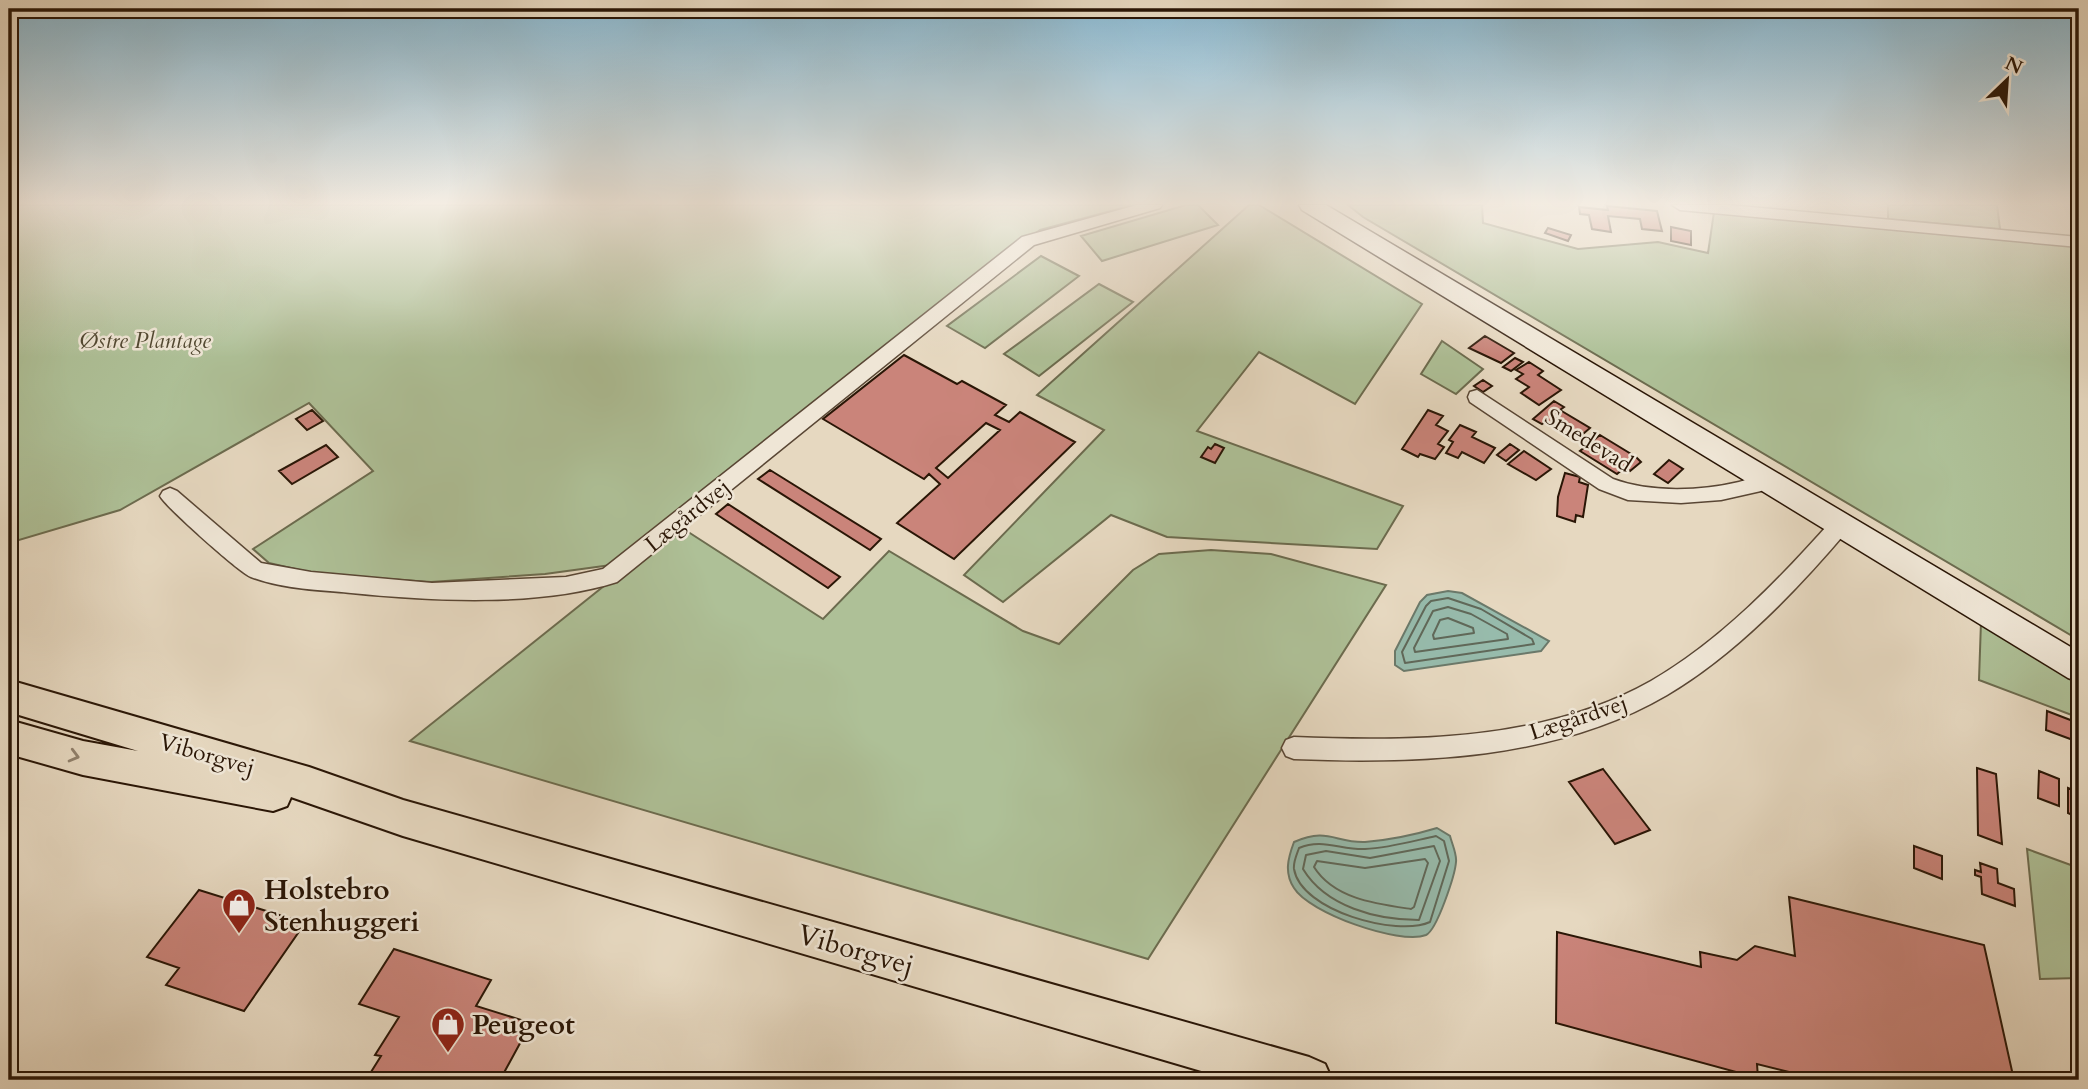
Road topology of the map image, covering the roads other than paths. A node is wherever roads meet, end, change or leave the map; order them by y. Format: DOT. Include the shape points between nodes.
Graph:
graph roads {
  1 [pos="1011,256"];
  2 [pos="1394,256"];
  3 [pos="1477,397"];
  4 [pos="1764,479"];
  5 [pos="170,496"];
  6 [pos="1840,525"];
  7 [pos="2079,668"];
  8 [pos="9,696"];
  9 [pos="9,717"];
  10 [pos="118,728"];
  11 [pos="9,737"];
  12 [pos="1294,748"];
  13 [pos="403,818"];
  14 [pos="1309,1080"];
  1 -- 5 [label="street, Lægårdvej" via="609,576 566,586 432,592 310,581 255,570"];
  2 -- 4 [label="street"];
  3 -- 4 [label="street, Smedevad" via="1606,484 1629,493 1739,491"];
  4 -- 6 [label="street"];
  6 -- 7 [label="street"];
  6 -- 12 [label="street, Lægårdvej" via="1714,651 1609,712 1500,740 1433,749"];
  8 -- 10 [label="main road, Viborgvej"];
  9 -- 10 [label="main road"];
  10 -- 13 [label="main road, Viborgvej"];
  11 -- 13 [label="main road, Viborgvej, one-way" via="83,758"];
  13 -- 14 [label="main road, Viborgvej"];
}
